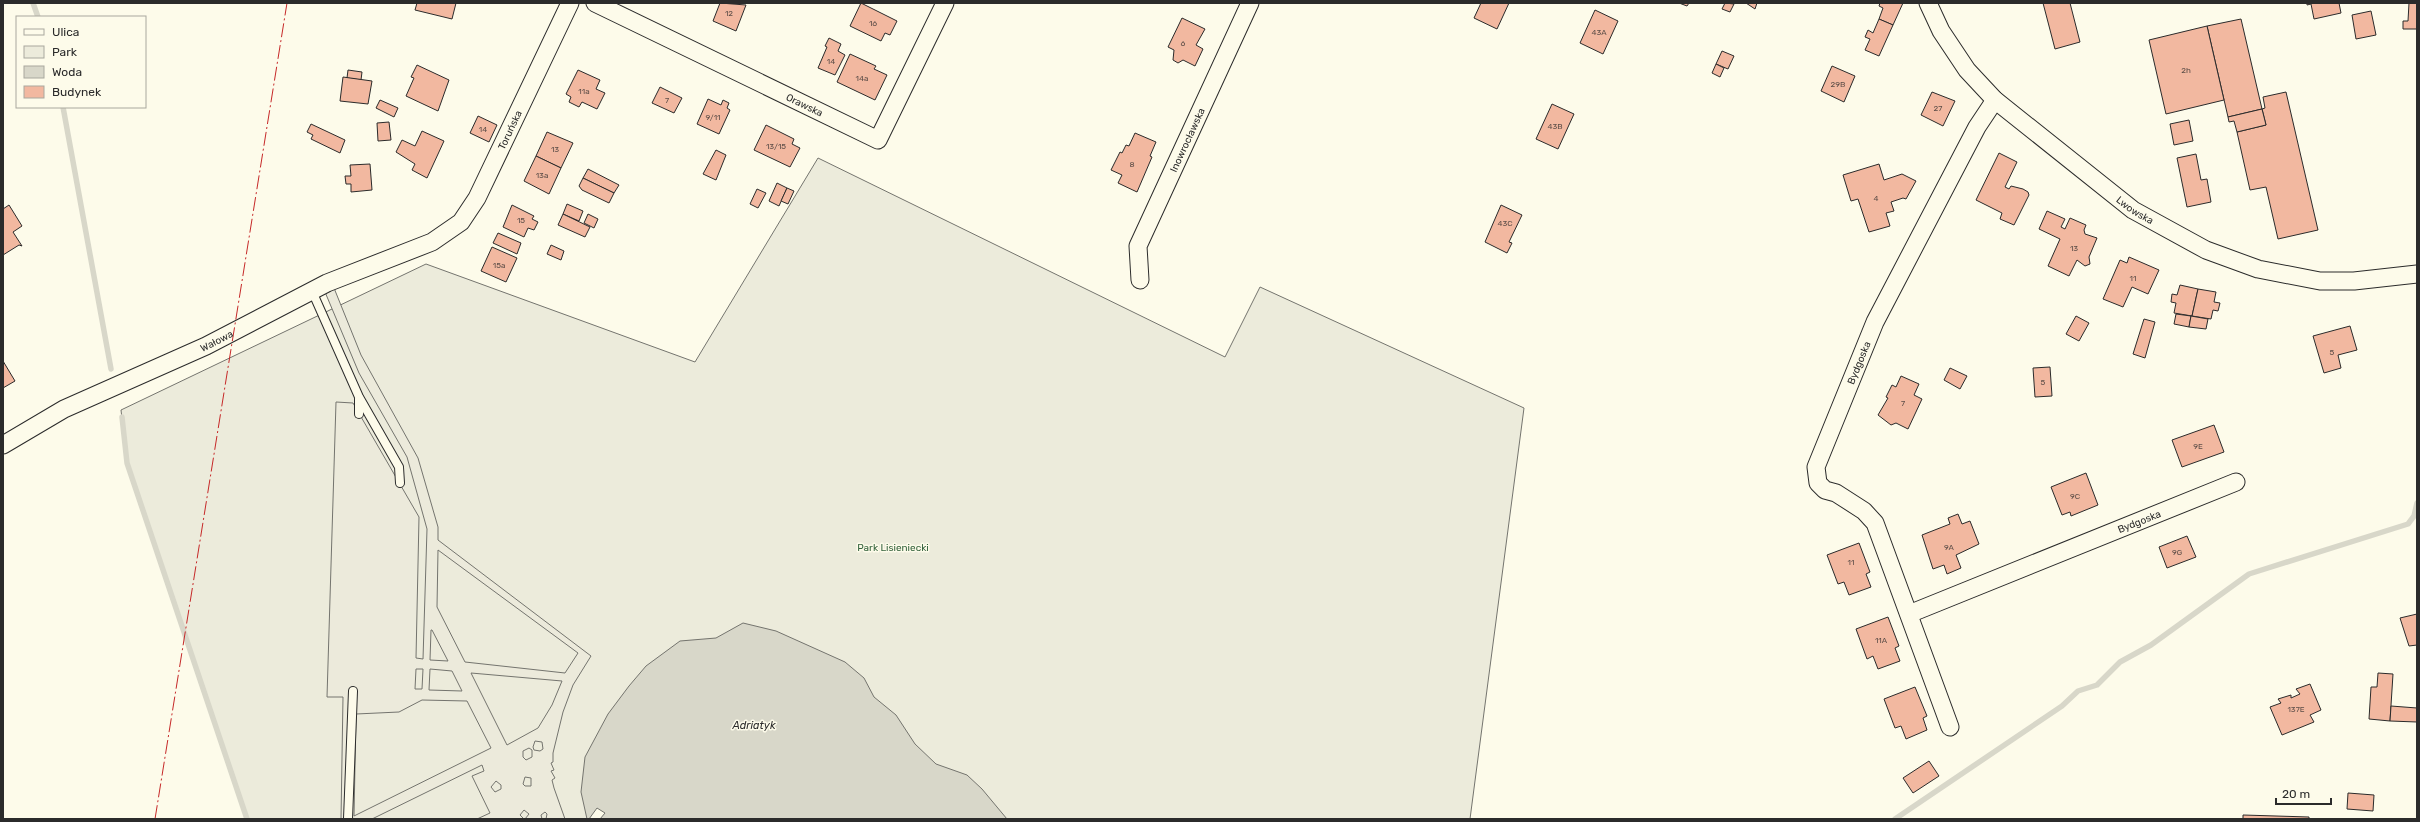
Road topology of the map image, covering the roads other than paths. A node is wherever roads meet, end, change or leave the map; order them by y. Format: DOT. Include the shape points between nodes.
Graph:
graph roads {
  1 [pos="570,3"];
  2 [pos="595,3"];
  3 [pos="945,3"];
  4 [pos="1250,3"];
  5 [pos="1928,3"];
  6 [pos="1995,100"];
  7 [pos="432,242"];
  8 [pos="2417,274"];
  9 [pos="1140,280"];
  10 [pos="312,291"];
  11 [pos="359,397"];
  12 [pos="359,414"];
  13 [pos="3,445"];
  14 [pos="2236,482"];
  15 [pos="400,483"];
  16 [pos="1909,614"];
  17 [pos="353,692"];
  18 [pos="1950,727"];
  19 [pos="348,819"];
  1 -- 7 [label="street, Toruńska" via="477,198 461,222"];
  2 -- 3 [label="street, Orawska" via="878,140"];
  4 -- 9 [label="street, Inowrocławska" via="1138,246"];
  5 -- 6 [label="street, Lwowska" via="1941,31 1967,70"];
  6 -- 8 [label="street, Lwowska" via="2133,210 2206,250 2258,269 2320,281 2354,281"];
  6 -- 16 [label="street, Bydgoska" via="1977,127 1875,322 1816,467 1818,483 1864,511 1875,523"];
  7 -- 10 [label="street, Wałowa"];
  10 -- 11 [label="lane"];
  10 -- 13 [label="street, Wałowa" via="206,346 64,409"];
  11 -- 12 [label="lane"];
  11 -- 15 [label="lane" via="399,467"];
  14 -- 16 [label="street, Bydgoska"];
  16 -- 18 [label="street, Bydgoska"];
  17 -- 19 [label="lane"];
}
